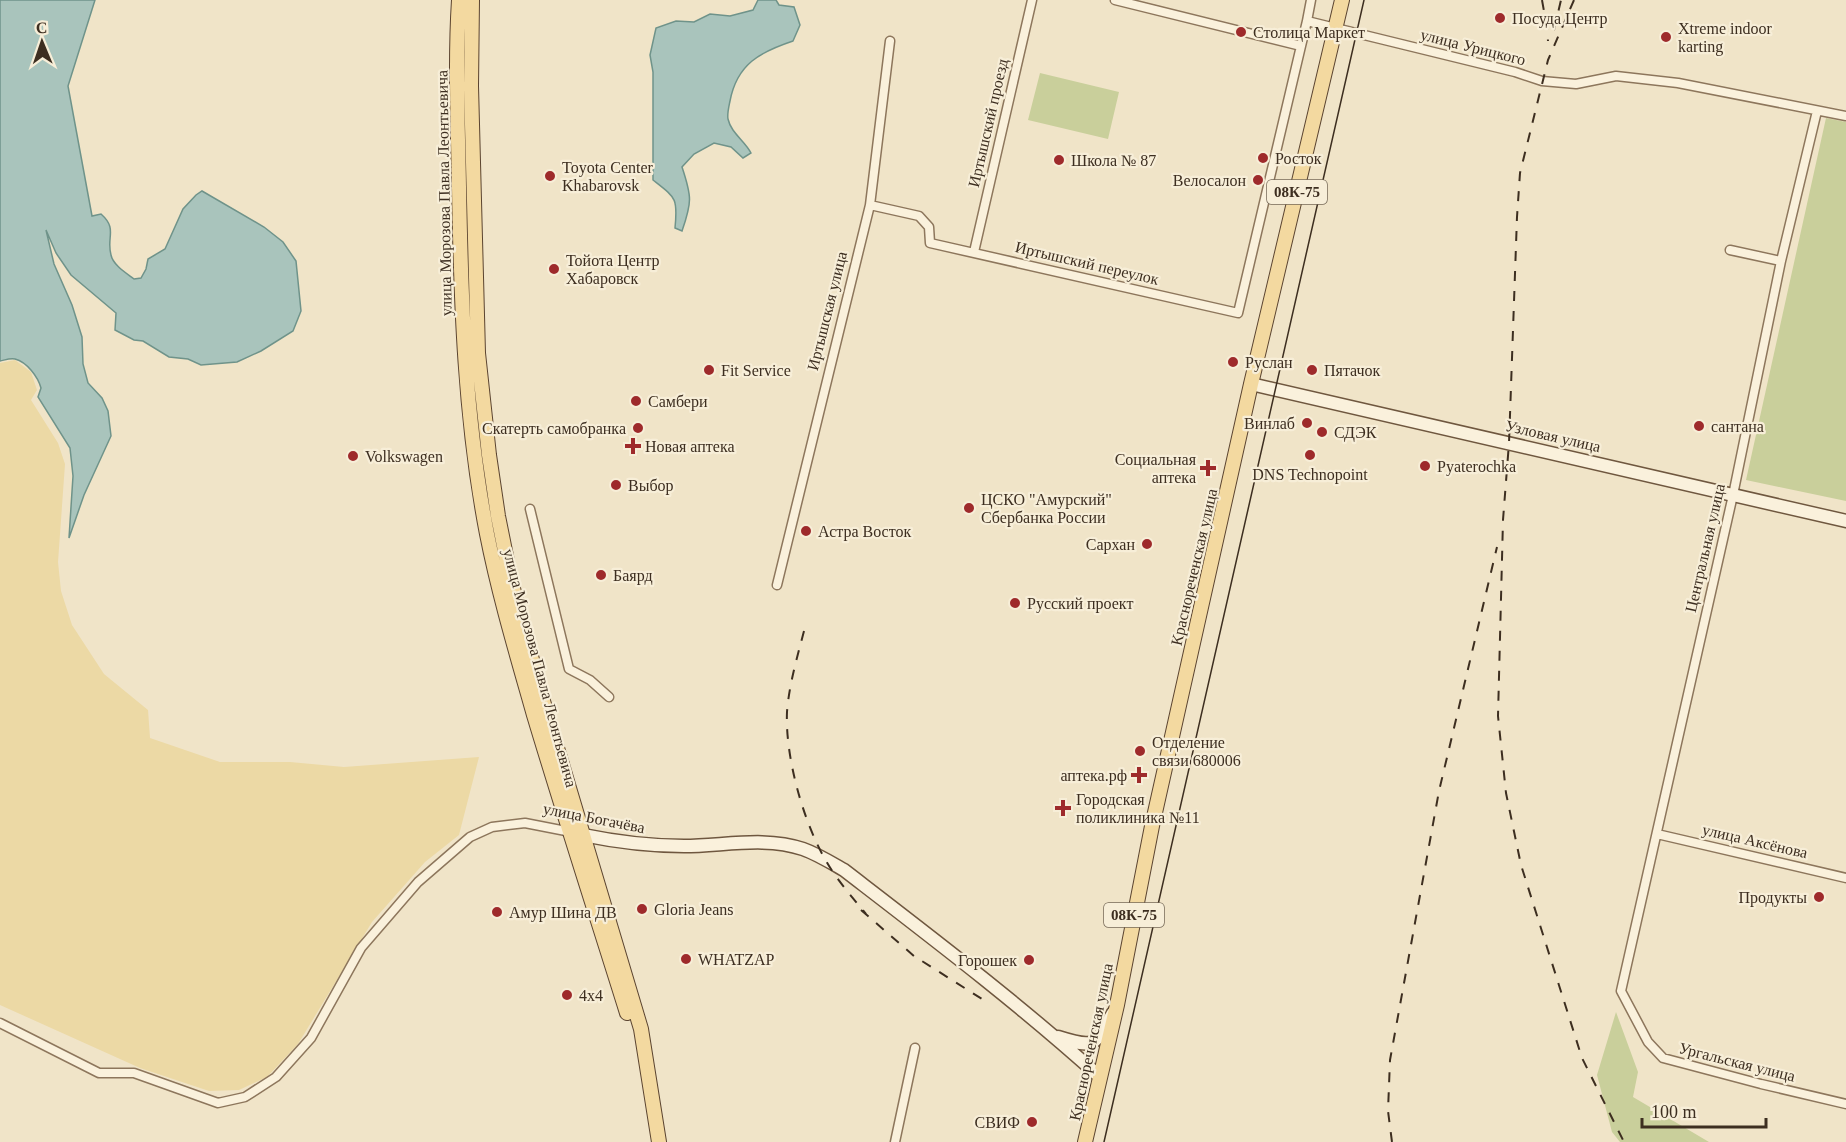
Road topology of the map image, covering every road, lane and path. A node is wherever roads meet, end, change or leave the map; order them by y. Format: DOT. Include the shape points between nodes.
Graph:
graph roads {
  1 [pos="459,0"];
  2 [pos="472,0"];
  3 [pos="1032,0"];
  4 [pos="1115,0"];
  5 [pos="1311,0"];
  6 [pos="1341,0"];
  7 [pos="1307,21"];
  8 [pos="1335,28"];
  9 [pos="891,41"];
  10 [pos="1301,46"];
  11 [pos="1817,111"];
  12 [pos="1846,116"];
  13 [pos="870,205"];
  14 [pos="1730,250"];
  15 [pos="974,252"];
  16 [pos="1781,261"];
  17 [pos="1251,384"];
  18 [pos="1733,495"];
  19 [pos="530,509"];
  20 [pos="1846,521"];
  21 [pos="777,585"];
  22 [pos="609,697"];
  23 [pos="576,833"];
  24 [pos="1657,834"];
  25 [pos="1846,878"];
  26 [pos="1621,991"];
  27 [pos="1117,1005"];
  28 [pos="0,1023"];
  29 [pos="1054,1036"];
  30 [pos="915,1048"];
  31 [pos="1100,1077"];
  32 [pos="1846,1104"];
  33 [pos="659,1142"];
  34 [pos="895,1142"];
  35 [pos="1085,1142"];
  1 -- 23 [label="main road, улица Морозова Павла Леонтьевича" via="462,300 474,455 507,622"];
  2 -- 23 [label="main road, улица Морозова Павла Леонтьевича" via="478,353 489,455 513,590"];
  3 -- 15 [label="street, Иртышский проезд"];
  4 -- 10 [label="street"];
  5 -- 7 [label="street"];
  6 -- 8 [label="main road, Краснореченская улица / 08К-75"];
  7 -- 8 [label="street, улица Урицкого"];
  7 -- 10 [label="street"];
  8 -- 11 [label="street, улица Урицкого" via="1542,81 1576,84 1616,76 1637,78"];
  8 -- 17 [label="main road, Краснореченская улица / 08К-75"];
  9 -- 13 [label="street, Иртышская улица"];
  10 -- 15 [label="street, Иртышский переулок" via="1238,313"];
  11 -- 12 [label="street, улица Урицкого"];
  11 -- 16 [label="street, Центральная улица"];
  13 -- 15 [label="street, Иртышский переулок" via="919,216 929,227 930,243"];
  13 -- 21 [label="street, Иртышская улица"];
  14 -- 16 [label="street"];
  16 -- 18 [label="street, Центральная улица"];
  17 -- 18 [label="street, Узловая улица"];
  17 -- 27 [label="main road, Краснореченская улица / 08К-75" via="1152,826"];
  18 -- 20 [label="street, Узловая улица"];
  18 -- 24 [label="street, Центральная улица"];
  19 -- 22 [label="street" via="569,669 590,680"];
  23 -- 28 [label="street, улица Богачёва" via="525,823 492,827 470,837 418,882 361,948 311,1038 276,1077 245,1097 218,1103 134,1073 99,1072"];
  23 -- 29 [label="street, улица Богачёва" via="631,844 760,842 802,849 844,870"];
  23 -- 33 [label="main road, улица Морозова Павла Леонтьевича" via="641,1029"];
  24 -- 25 [label="street, улица Аксёнова"];
  24 -- 26 [label="street, Центральная улица"];
  26 -- 32 [label="street, Ургальская улица" via="1648,1042 1663,1058"];
  27 -- 29 [label="street" via="1093,1042 1084,1044"];
  27 -- 31 [label="main road, Краснореченская улица / 08К-75"];
  29 -- 31 [label="street, улица Богачёва"];
  30 -- 34 [label="street"];
  31 -- 35 [label="main road, Краснореченская улица / 08К-75"];
}
